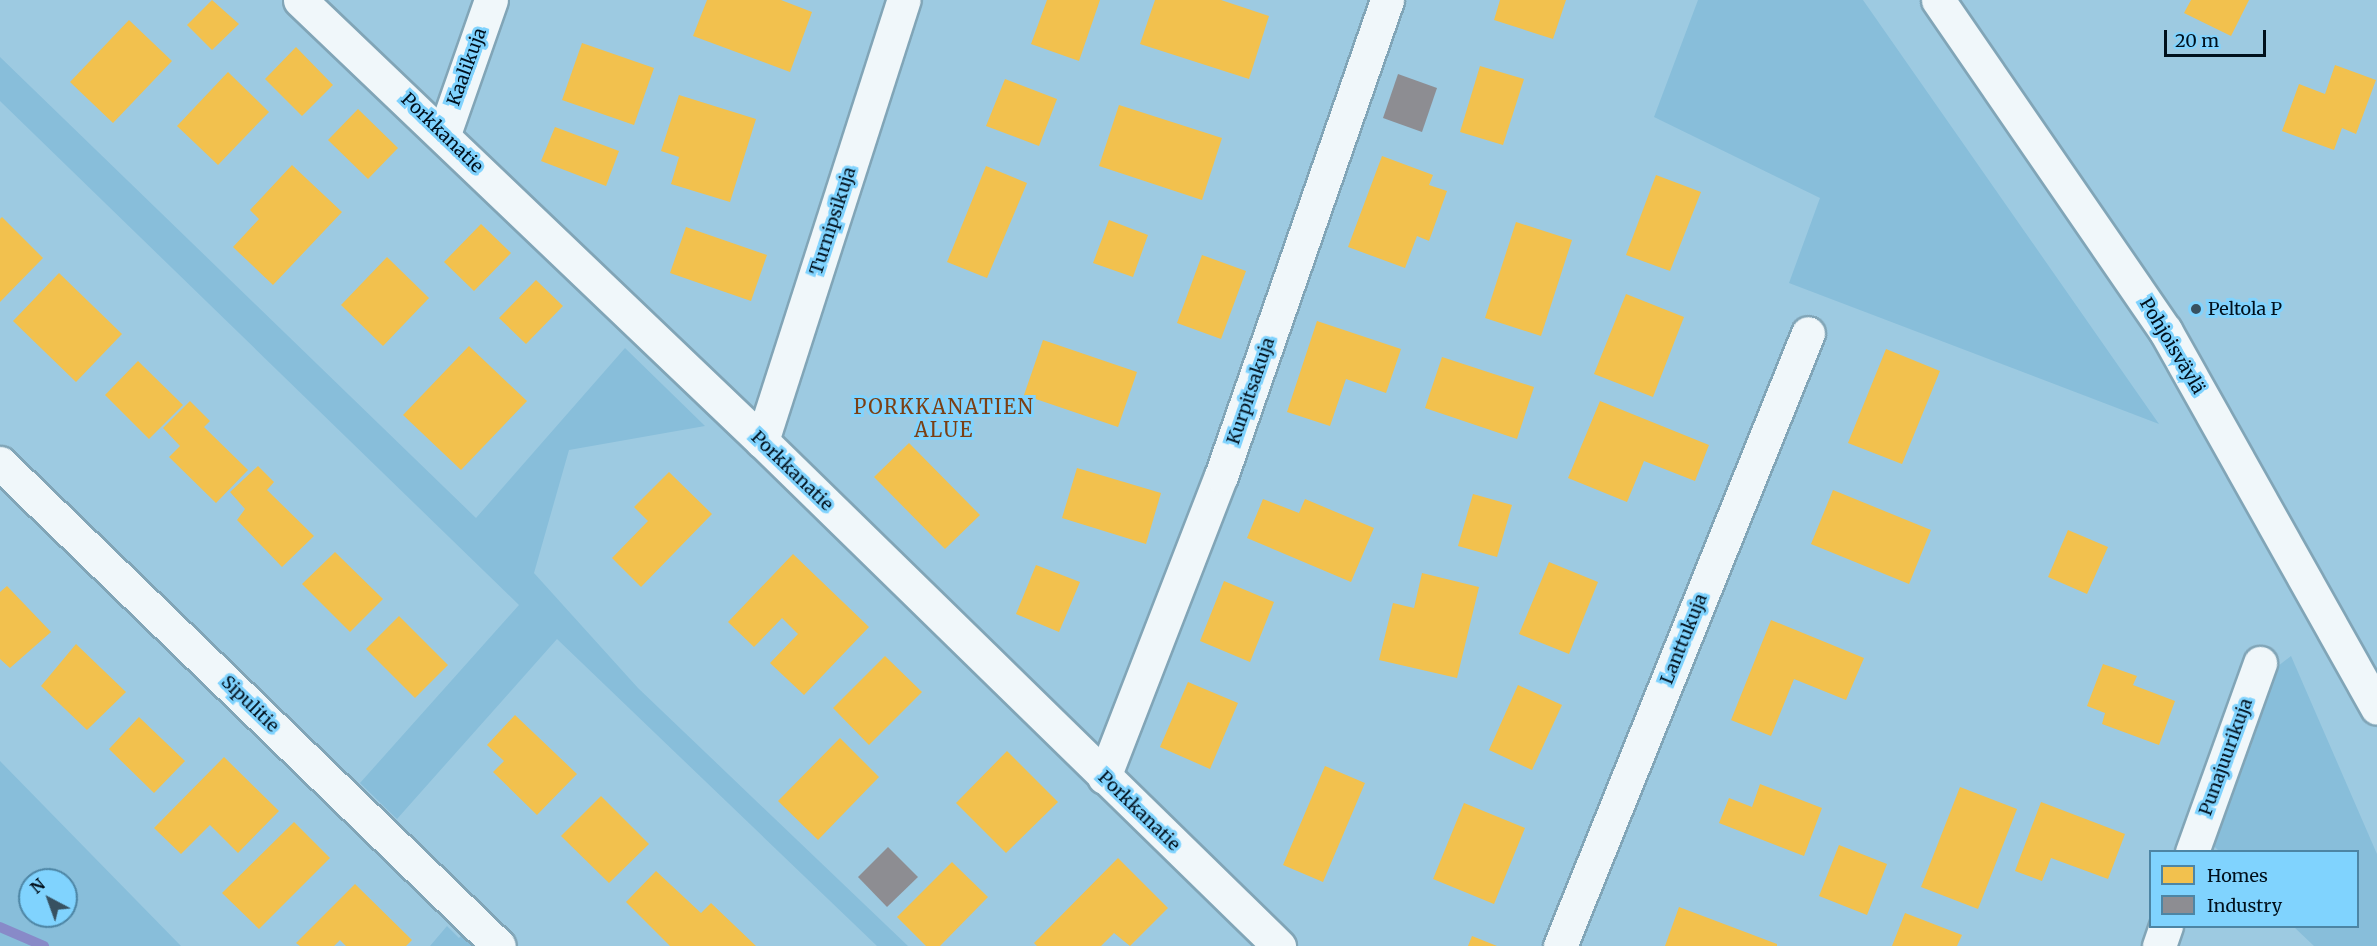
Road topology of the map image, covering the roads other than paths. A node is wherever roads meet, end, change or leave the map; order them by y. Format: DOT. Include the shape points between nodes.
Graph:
graph roads {
  1 [pos="300,0"];
  2 [pos="491,0"];
  3 [pos="904,0"];
  4 [pos="1387,0"];
  5 [pos="1938,0"];
  6 [pos="444,134"];
  7 [pos="1809,333"];
  8 [pos="762,441"];
  9 [pos="0,463"];
  10 [pos="2260,663"];
  11 [pos="2377,708"];
  12 [pos="1104,777"];
  13 [pos="2193,850"];
  14 [pos="2166,928"];
  15 [pos="499,946"];
  16 [pos="1279,946"];
  17 [pos="1560,946"];
  18 [pos="2159,946"];
  1 -- 6 [label="street, Porkkanatie"];
  2 -- 6 [label="street, Kaalikuja"];
  3 -- 8 [label="street, Turnipsikuja"];
  4 -- 12 [label="street, Kurpitsakuja" via="1221,476"];
  5 -- 11 [label="street, Pohjoisväylä" via="2165,330"];
  6 -- 8 [label="street, Porkkanatie"];
  7 -- 17 [label="street, Lanttukuja"];
  8 -- 12 [label="street, Porkkanatie"];
  9 -- 15 [label="street, Sipulitie"];
  10 -- 13 [label="street, Punajuurikuja"];
  12 -- 16 [label="street, Porkkanatie"];
  14 -- 18 [label="street"];
}
